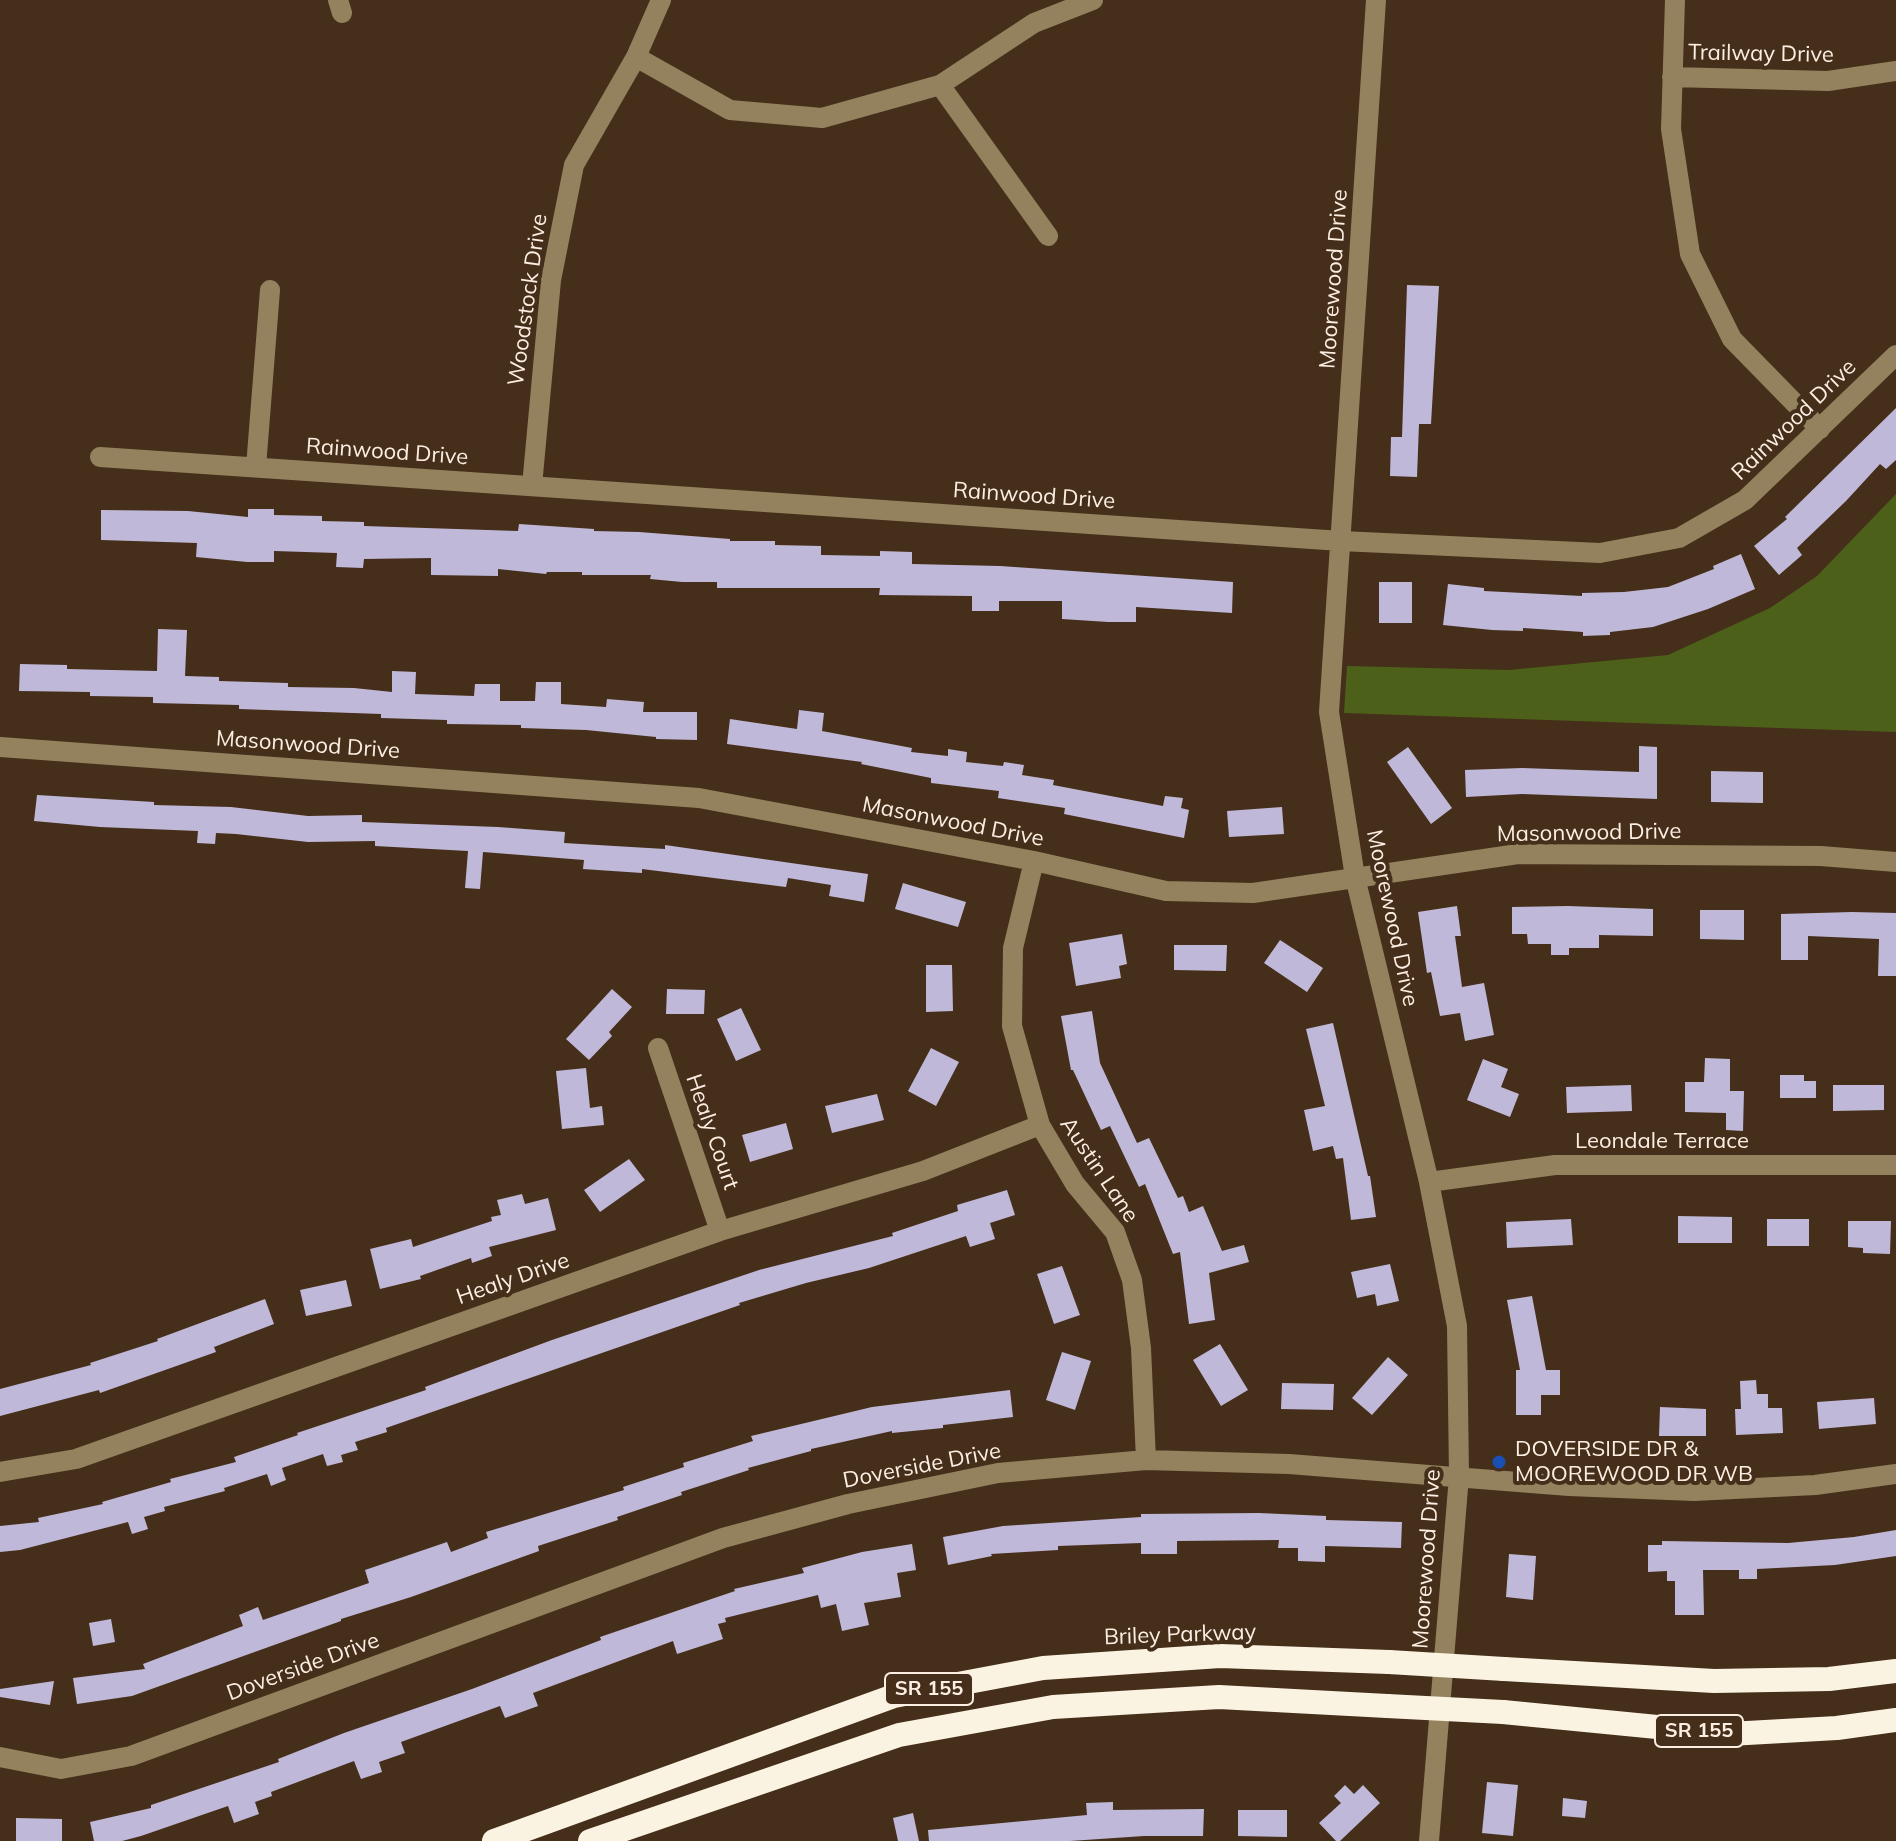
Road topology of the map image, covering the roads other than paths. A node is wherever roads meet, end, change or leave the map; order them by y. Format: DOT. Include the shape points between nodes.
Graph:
graph roads {
  1 [pos="661,0"];
  2 [pos="1093,0"];
  3 [pos="1376,0"];
  4 [pos="1675,0"];
  5 [pos="636,57"];
  6 [pos="1896,71"];
  7 [pos="1672,77"];
  8 [pos="940,85"];
  9 [pos="1048,236"];
  10 [pos="270,290"];
  11 [pos="1896,355"];
  12 [pos="1820,429"];
  13 [pos="100,457"];
  14 [pos="256,467"];
  15 [pos="532,486"];
  16 [pos="1341,541"];
  17 [pos="0,747"];
  18 [pos="1034,861"];
  19 [pos="1896,862"];
  20 [pos="1355,877"];
  21 [pos="658,1048"];
  22 [pos="1040,1125"];
  23 [pos="1896,1165"];
  24 [pos="1429,1182"];
  25 [pos="720,1231"];
  26 [pos="1146,1460"];
  27 [pos="0,1472"];
  28 [pos="1896,1474"];
  29 [pos="1459,1476"];
  30 [pos="1896,1671"];
  31 [pos="1896,1720"];
  32 [pos="0,1757"];
  33 [pos="494,1841"];
  34 [pos="590,1841"];
  35 [pos="1429,1841"];
  1 -- 5 [label="street, Woodstock Drive"];
  2 -- 8 [label="street" via="1034,23"];
  3 -- 16 [label="street, Moorewood Drive"];
  4 -- 7 [label="street"];
  5 -- 8 [label="street" via="730,110 822,118"];
  5 -- 15 [label="street, Woodstock Drive" via="574,165 551,280"];
  6 -- 7 [label="street, Trailway Drive" via="1828,81"];
  7 -- 12 [label="street" via="1671,129 1690,254 1732,339"];
  8 -- 9 [label="street"];
  10 -- 14 [label="street"];
  11 -- 12 [label="street, Rainwood Drive"];
  12 -- 16 [label="street, Rainwood Drive" via="1745,500 1679,538 1600,553"];
  13 -- 14 [label="street, Rainwood Drive"];
  14 -- 15 [label="street, Rainwood Drive"];
  15 -- 16 [label="street, Rainwood Drive"];
  16 -- 20 [label="street, Moorewood Drive" via="1329,712"];
  17 -- 18 [label="street, Masonwood Drive" via="699,798"];
  18 -- 20 [label="street, Masonwood Drive" via="1166,891 1253,893"];
  18 -- 22 [label="street, Austin Lane" via="1013,948 1012,1026"];
  19 -- 20 [label="street, Masonwood Drive" via="1821,856 1518,854"];
  20 -- 24 [label="street, Moorewood Drive"];
  21 -- 25 [label="street, Healy Court"];
  22 -- 25 [label="street, Healy Drive" via="923,1171"];
  22 -- 26 [label="street, Austin Lane" via="1075,1184 1115,1232 1132,1280"];
  23 -- 24 [label="street, Leondale Terrace" via="1555,1165"];
  24 -- 29 [label="street, Moorewood Drive" via="1457,1326"];
  25 -- 27 [label="street, Healy Drive" via="76,1459"];
  26 -- 29 [label="street, Doverside Drive"];
  26 -- 32 [label="street, Doverside Drive" via="998,1473 848,1504 723,1538 131,1756 61,1769"];
  28 -- 29 [label="street, Doverside Drive" via="1815,1485 1694,1491"];
  29 -- 35 [label="street, Moorewood Drive"];
  30 -- 33 [label="highway, Briley Parkway / SR 155, bridge" via="1829,1679 1714,1681 1220,1656 1043,1668 894,1696"];
  31 -- 34 [label="highway, SR 155, bridge" via="1729,1734 1503,1712 1219,1697 1039,1709 899,1735"];
}
